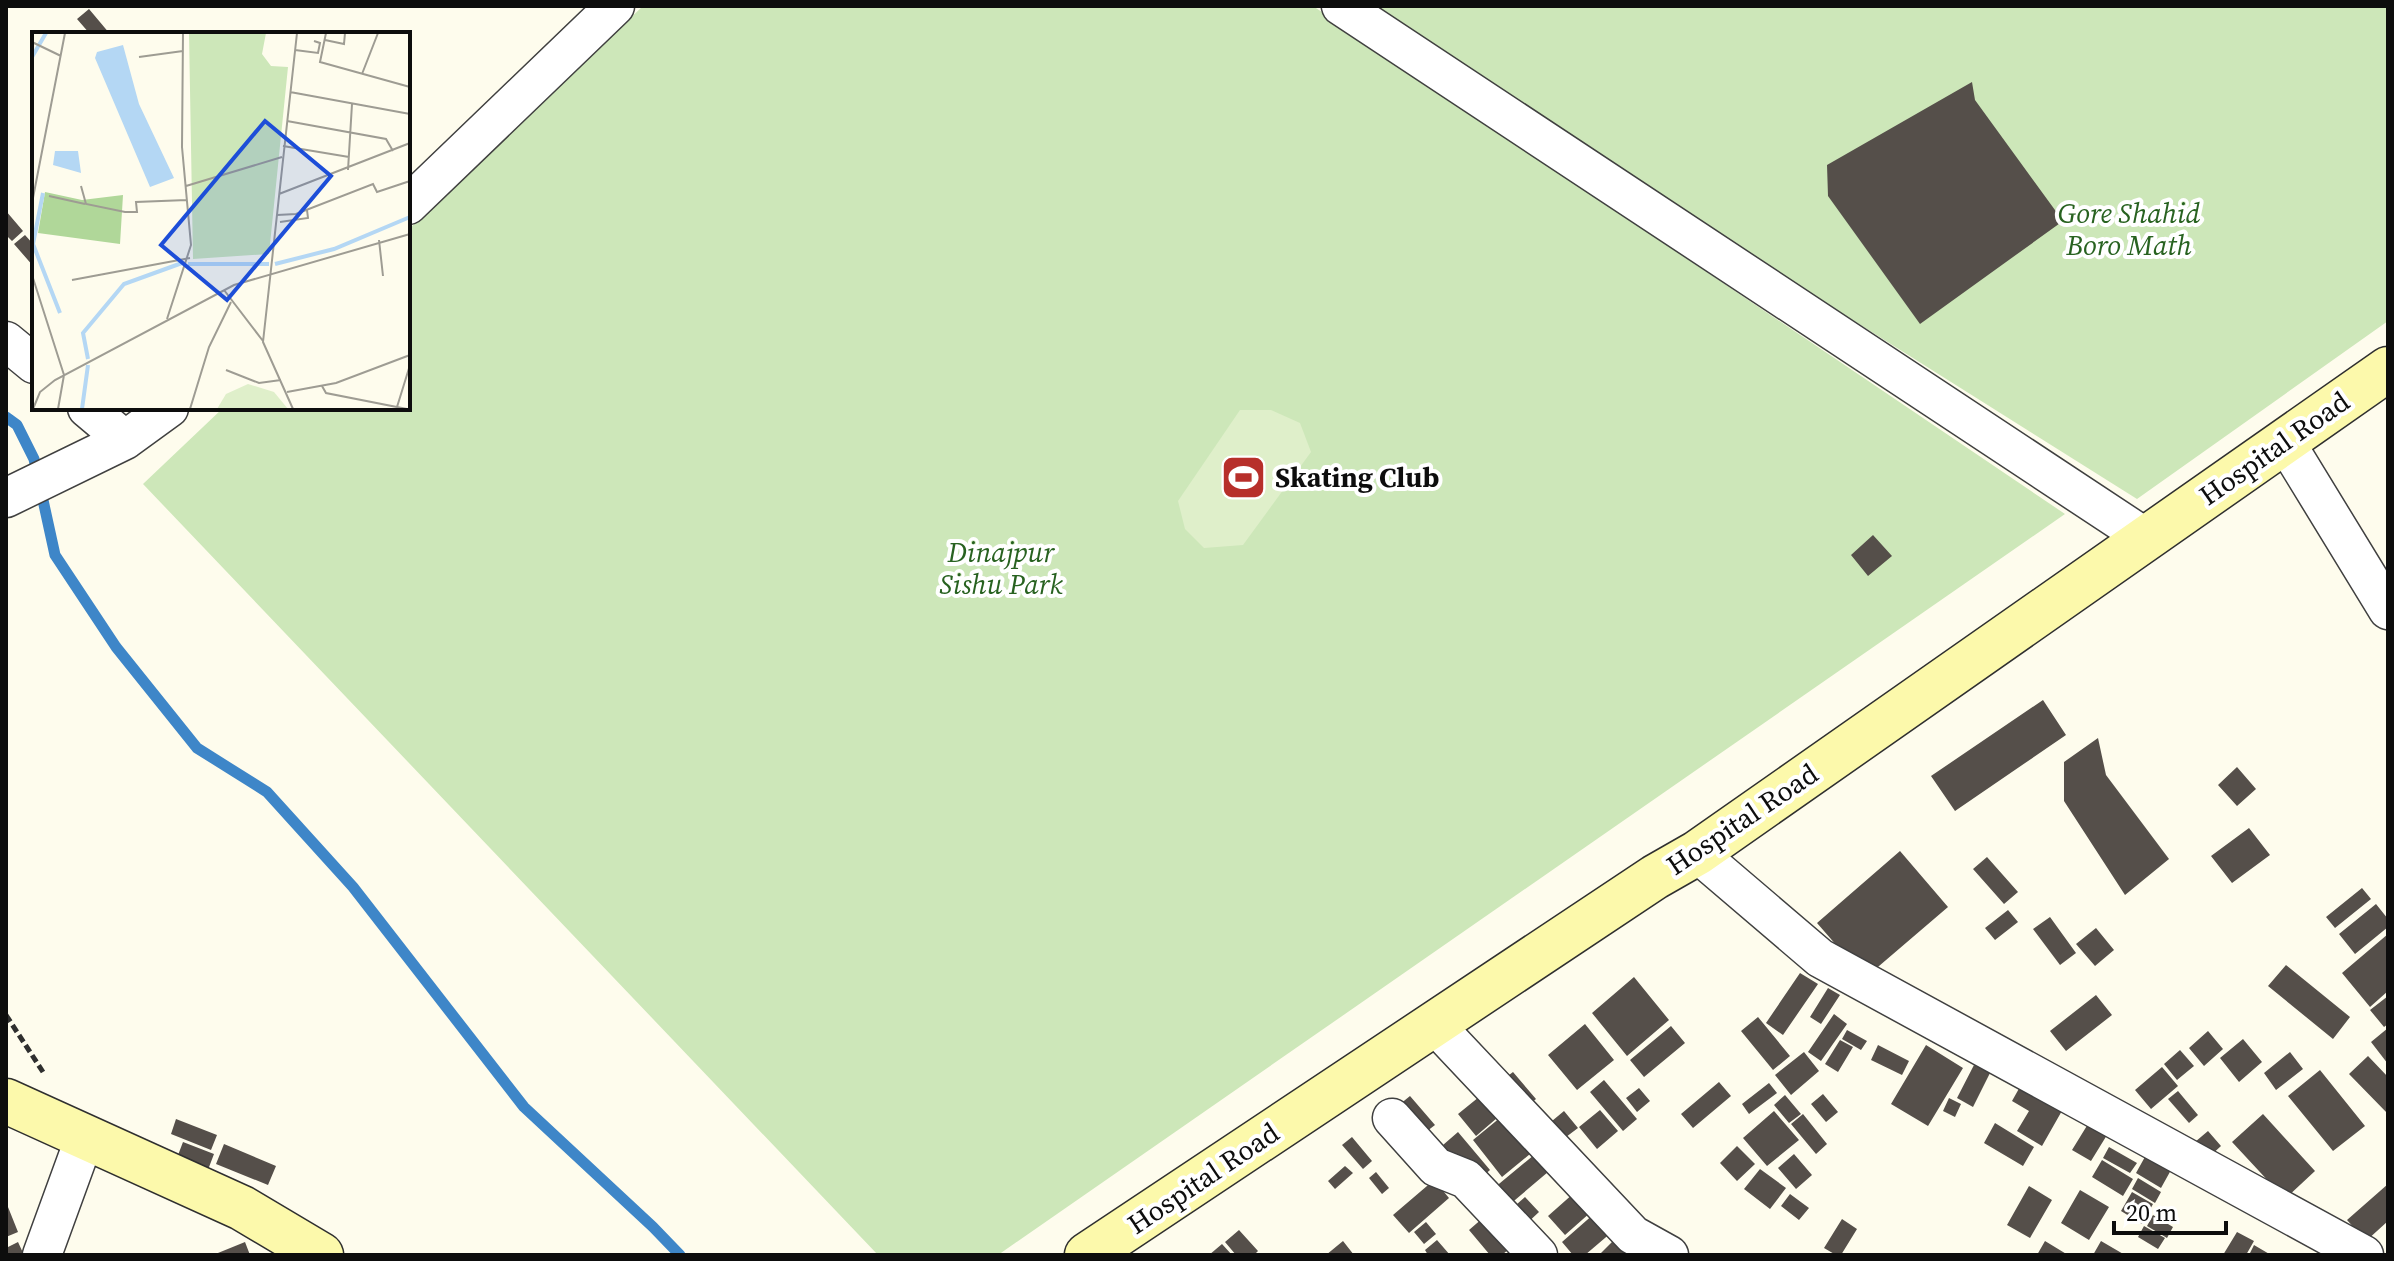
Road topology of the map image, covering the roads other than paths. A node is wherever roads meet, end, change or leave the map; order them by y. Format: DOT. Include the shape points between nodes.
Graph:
graph roads {
  1 [pos="615,6"];
  2 [pos="1341,6"];
  3 [pos="410,203"];
  4 [pos="6,341"];
  5 [pos="32,362"];
  6 [pos="2388,369"];
  7 [pos="88,410"];
  8 [pos="166,410"];
  9 [pos="2284,440"];
  10 [pos="110,447"];
  11 [pos="6,498"];
  12 [pos="2146,538"];
  13 [pos="2388,610"];
  14 [pos="1697,853"];
  15 [pos="1434,1024"];
  16 [pos="6,1101"];
  17 [pos="1392,1118"];
  18 [pos="85,1137"];
  19 [pos="42,1255"];
  20 [pos="321,1255"];
  21 [pos="1087,1255"];
  22 [pos="1538,1255"];
  23 [pos="1669,1255"];
  24 [pos="2364,1255"];
  1 -- 3 [label="street"];
  2 -- 12 [label="street"];
  4 -- 5 [label="street"];
  6 -- 9 [label="main road, Hospital Road"];
  7 -- 10 [label="street"];
  8 -- 10 [label="street"];
  9 -- 12 [label="main road, Hospital Road"];
  9 -- 13 [label="street"];
  10 -- 11 [label="street"];
  12 -- 14 [label="main road, Hospital Road"];
  14 -- 15 [label="main road, Hospital Road"];
  14 -- 24 [label="street" via="1820,958"];
  15 -- 21 [label="main road, Hospital Road"];
  15 -- 23 [label="street" via="1633,1235"];
  16 -- 18 [label="main road"];
  17 -- 22 [label="street" via="1436,1167 1466,1179"];
  18 -- 19 [label="street"];
  18 -- 20 [label="main road" via="242,1208"];
}
